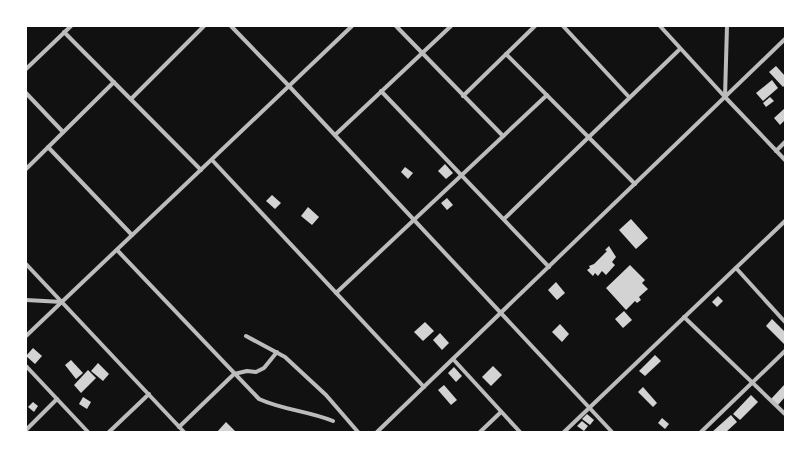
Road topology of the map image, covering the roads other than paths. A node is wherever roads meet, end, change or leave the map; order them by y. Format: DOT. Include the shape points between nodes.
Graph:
graph roads {
  1 [pos="71,26"];
  2 [pos="204,26"];
  3 [pos="231,26"];
  4 [pos="352,26"];
  5 [pos="396,26"];
  6 [pos="451,26"];
  7 [pos="535,26"];
  8 [pos="563,26"];
  9 [pos="660,26"];
  10 [pos="727,26"];
  11 [pos="64,32"];
  12 [pos="785,39"];
  13 [pos="680,49"];
  14 [pos="422,53"];
  15 [pos="506,54"];
  16 [pos="26,69"];
  17 [pos="114,82"];
  18 [pos="289,86"];
  19 [pos="381,91"];
  20 [pos="26,93"];
  21 [pos="546,95"];
  22 [pos="463,96"];
  23 [pos="629,97"];
  24 [pos="725,97"];
  25 [pos="131,99"];
  26 [pos="63,132"];
  27 [pos="335,135"];
  28 [pos="503,136"];
  29 [pos="588,137"];
  30 [pos="785,142"];
  31 [pos="48,147"];
  32 [pos="776,151"];
  33 [pos="212,160"];
  34 [pos="785,160"];
  35 [pos="26,169"];
  36 [pos="201,170"];
  37 [pos="462,175"];
  38 [pos="635,184"];
  39 [pos="504,219"];
  40 [pos="413,220"];
  41 [pos="785,221"];
  42 [pos="132,235"];
  43 [pos="117,250"];
  44 [pos="26,264"];
  45 [pos="549,267"];
  46 [pos="736,268"];
  47 [pos="336,293"];
  48 [pos="26,300"];
  49 [pos="63,302"];
  50 [pos="500,313"];
  51 [pos="684,317"];
  52 [pos="785,322"];
  53 [pos="26,336"];
  54 [pos="246,336"];
  55 [pos="785,351"];
  56 [pos="277,352"];
  57 [pos="452,359"];
  58 [pos="26,366"];
  59 [pos="234,374"];
  60 [pos="752,383"];
  61 [pos="424,386"];
  62 [pos="149,394"];
  63 [pos="57,399"];
  64 [pos="589,408"];
  65 [pos="501,412"];
  66 [pos="785,414"];
  67 [pos="332,421"];
  68 [pos="179,427"];
  69 [pos="26,430"];
  70 [pos="88,432"];
  71 [pos="110,432"];
  72 [pos="184,432"];
  73 [pos="358,432"];
  74 [pos="377,432"];
  75 [pos="480,432"];
  76 [pos="520,432"];
  77 [pos="564,432"];
  78 [pos="612,432"];
  79 [pos="701,432"];
  1 -- 11 [label="street"];
  2 -- 25 [label="street"];
  3 -- 18 [label="street"];
  4 -- 18 [label="street"];
  5 -- 14 [label="street"];
  6 -- 14 [label="street"];
  7 -- 15 [label="street"];
  8 -- 23 [label="street"];
  9 -- 13 [label="street"];
  10 -- 24 [label="street"];
  11 -- 16 [label="street"];
  11 -- 17 [label="street"];
  12 -- 24 [label="street"];
  13 -- 23 [label="street"];
  13 -- 24 [label="street"];
  14 -- 19 [label="street"];
  14 -- 22 [label="street"];
  15 -- 21 [label="street"];
  15 -- 22 [label="street"];
  17 -- 25 [label="street"];
  17 -- 26 [label="street"];
  18 -- 27 [label="street"];
  18 -- 33 [label="street"];
  19 -- 27 [label="street"];
  19 -- 37 [label="street"];
  20 -- 26 [label="street"];
  21 -- 28 [label="street"];
  21 -- 29 [label="street"];
  22 -- 28 [label="street"];
  23 -- 29 [label="street"];
  24 -- 32 [label="street"];
  24 -- 38 [label="street"];
  25 -- 36 [label="street"];
  26 -- 31 [label="street"];
  27 -- 40 [label="street"];
  28 -- 37 [label="street"];
  29 -- 38 [label="street"];
  29 -- 39 [label="street"];
  30 -- 32 [label="street"];
  31 -- 35 [label="street"];
  31 -- 42 [label="street"];
  32 -- 34 [label="street"];
  33 -- 36 [label="street"];
  33 -- 47 [label="street"];
  36 -- 42 [label="street"];
  37 -- 39 [label="street"];
  37 -- 40 [label="street"];
  38 -- 45 [label="street"];
  39 -- 45 [label="street"];
  40 -- 47 [label="street"];
  40 -- 50 [label="street"];
  41 -- 46 [label="street"];
  42 -- 43 [label="street"];
  43 -- 49 [label="street"];
  43 -- 59 [label="street"];
  44 -- 49 [label="street"];
  45 -- 50 [label="street"];
  46 -- 51 [label="street"];
  46 -- 52 [label="street"];
  47 -- 61 [label="street"];
  48 -- 49 [label="street"];
  49 -- 53 [label="street"];
  49 -- 62 [label="street"];
  50 -- 57 [label="street"];
  50 -- 64 [label="street"];
  51 -- 60 [label="street"];
  51 -- 64 [label="street"];
  54 -- 56 [label="street"];
  55 -- 60 [label="street"];
  56 -- 59 [label="street" via="264,368 256,372"];
  56 -- 73 [label="street" via="286,357 326,395"];
  57 -- 61 [label="street"];
  57 -- 65 [label="street"];
  58 -- 63 [label="street"];
  59 -- 67 [label="street" via="259,400 275,407 313,413"];
  59 -- 68 [label="street"];
  60 -- 66 [label="street"];
  60 -- 79 [label="street"];
  61 -- 74 [label="street"];
  62 -- 68 [label="street"];
  62 -- 71 [label="street"];
  63 -- 69 [label="street"];
  63 -- 70 [label="street"];
  64 -- 77 [label="street"];
  64 -- 78 [label="street"];
  65 -- 75 [label="street"];
  65 -- 76 [label="street"];
  68 -- 72 [label="street"];
}
